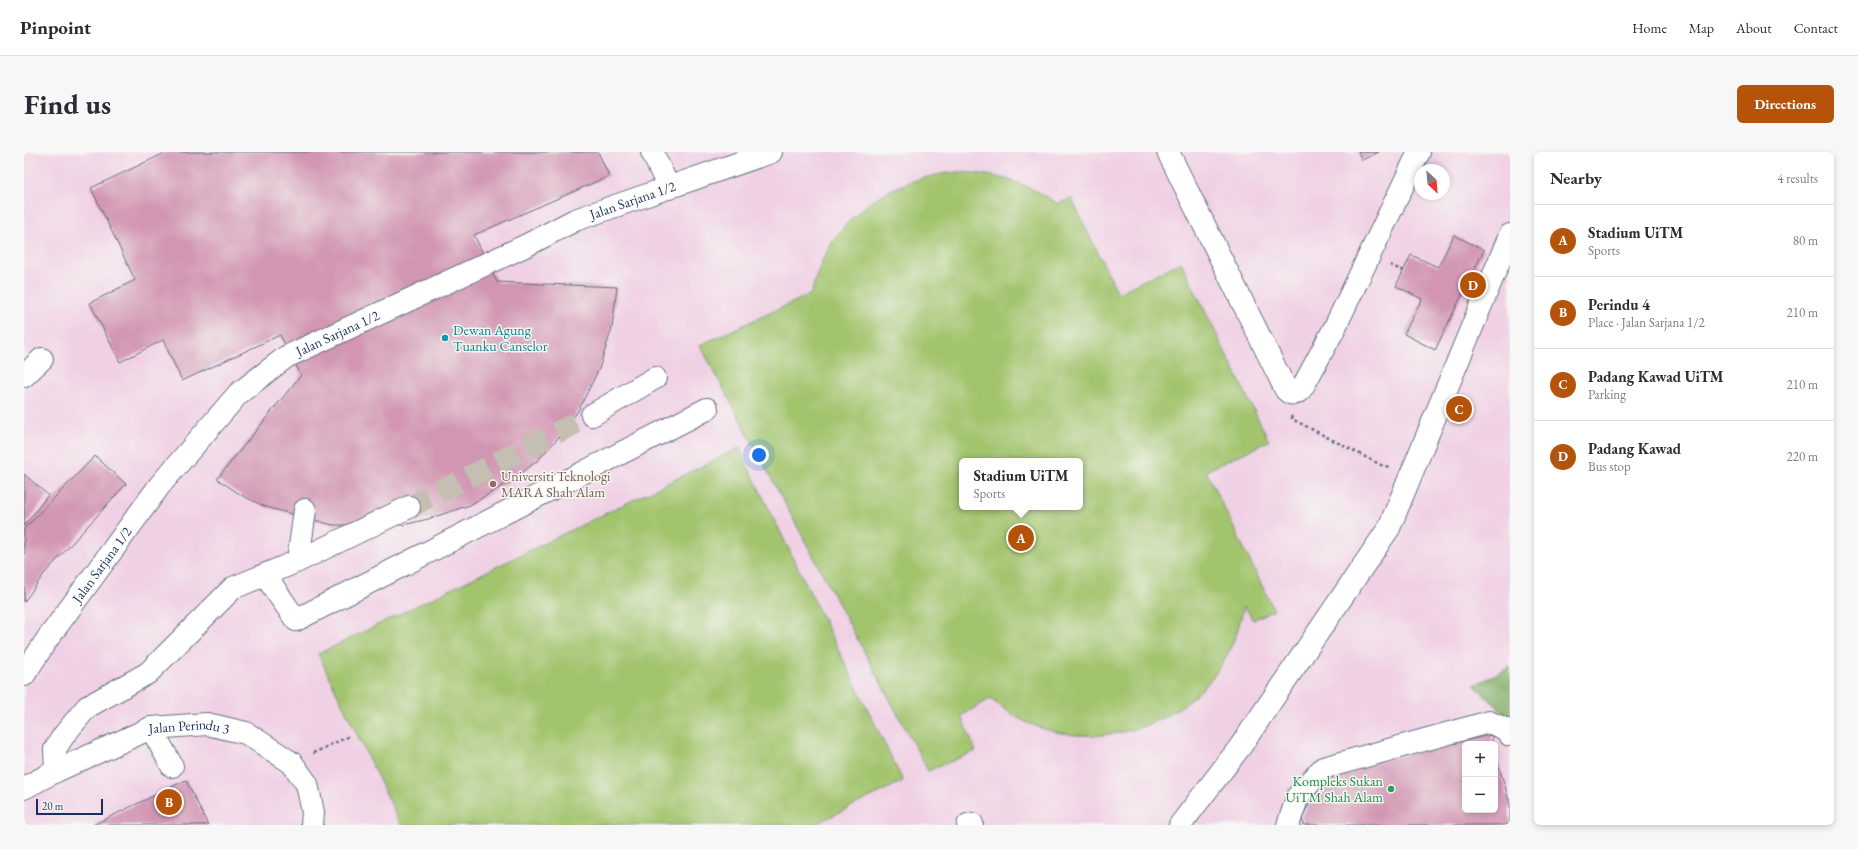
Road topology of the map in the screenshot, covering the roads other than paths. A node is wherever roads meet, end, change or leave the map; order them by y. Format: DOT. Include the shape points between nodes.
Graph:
graph roads {
  1 [pos="652,152"];
  2 [pos="771,152"];
  3 [pos="1168,152"];
  4 [pos="1419,152"];
  5 [pos="669,188"];
  6 [pos="1510,236"];
  7 [pos="42,359"];
  8 [pos="24,376"];
  9 [pos="655,378"];
  10 [pos="707,409"];
  11 [pos="592,414"];
  12 [pos="409,507"];
  13 [pos="305,510"];
  14 [pos="298,561"];
  15 [pos="265,575"];
  16 [pos="24,675"];
  17 [pos="151,728"];
  18 [pos="1510,735"];
  19 [pos="172,766"];
  20 [pos="56,771"];
  21 [pos="24,788"];
  22 [pos="312,825"];
  23 [pos="1180,825"];
  24 [pos="1288,825"];
  1 -- 5 [label="street"];
  2 -- 5 [label="street, Jalan Sarjana 1/2"];
  3 -- 4 [label="street" via="1286,390 1296,394 1306,382 1334,329"];
  5 -- 16 [label="street, Jalan Sarjana 1/2" via="575,220 527,245 286,357 238,394 160,485"];
  6 -- 23 [label="street" via="1389,528 1240,747"];
  7 -- 8 [label="street"];
  9 -- 11 [label="street"];
  10 -- 15 [label="street" via="296,620"];
  12 -- 14 [label="street"];
  13 -- 14 [label="street"];
  14 -- 15 [label="street"];
  15 -- 20 [label="street" via="233,588 148,673 87,707 55,749"];
  17 -- 19 [label="street"];
  17 -- 20 [label="street, Jalan Perindu 3"];
  17 -- 22 [label="street, Jalan Perindu 3" via="208,724 246,733 292,763 307,784 313,812"];
  18 -- 24 [label="street" via="1505,729 1489,722 1323,768 1298,796"];
  20 -- 21 [label="street, Jalan Perindu 3"];
}
